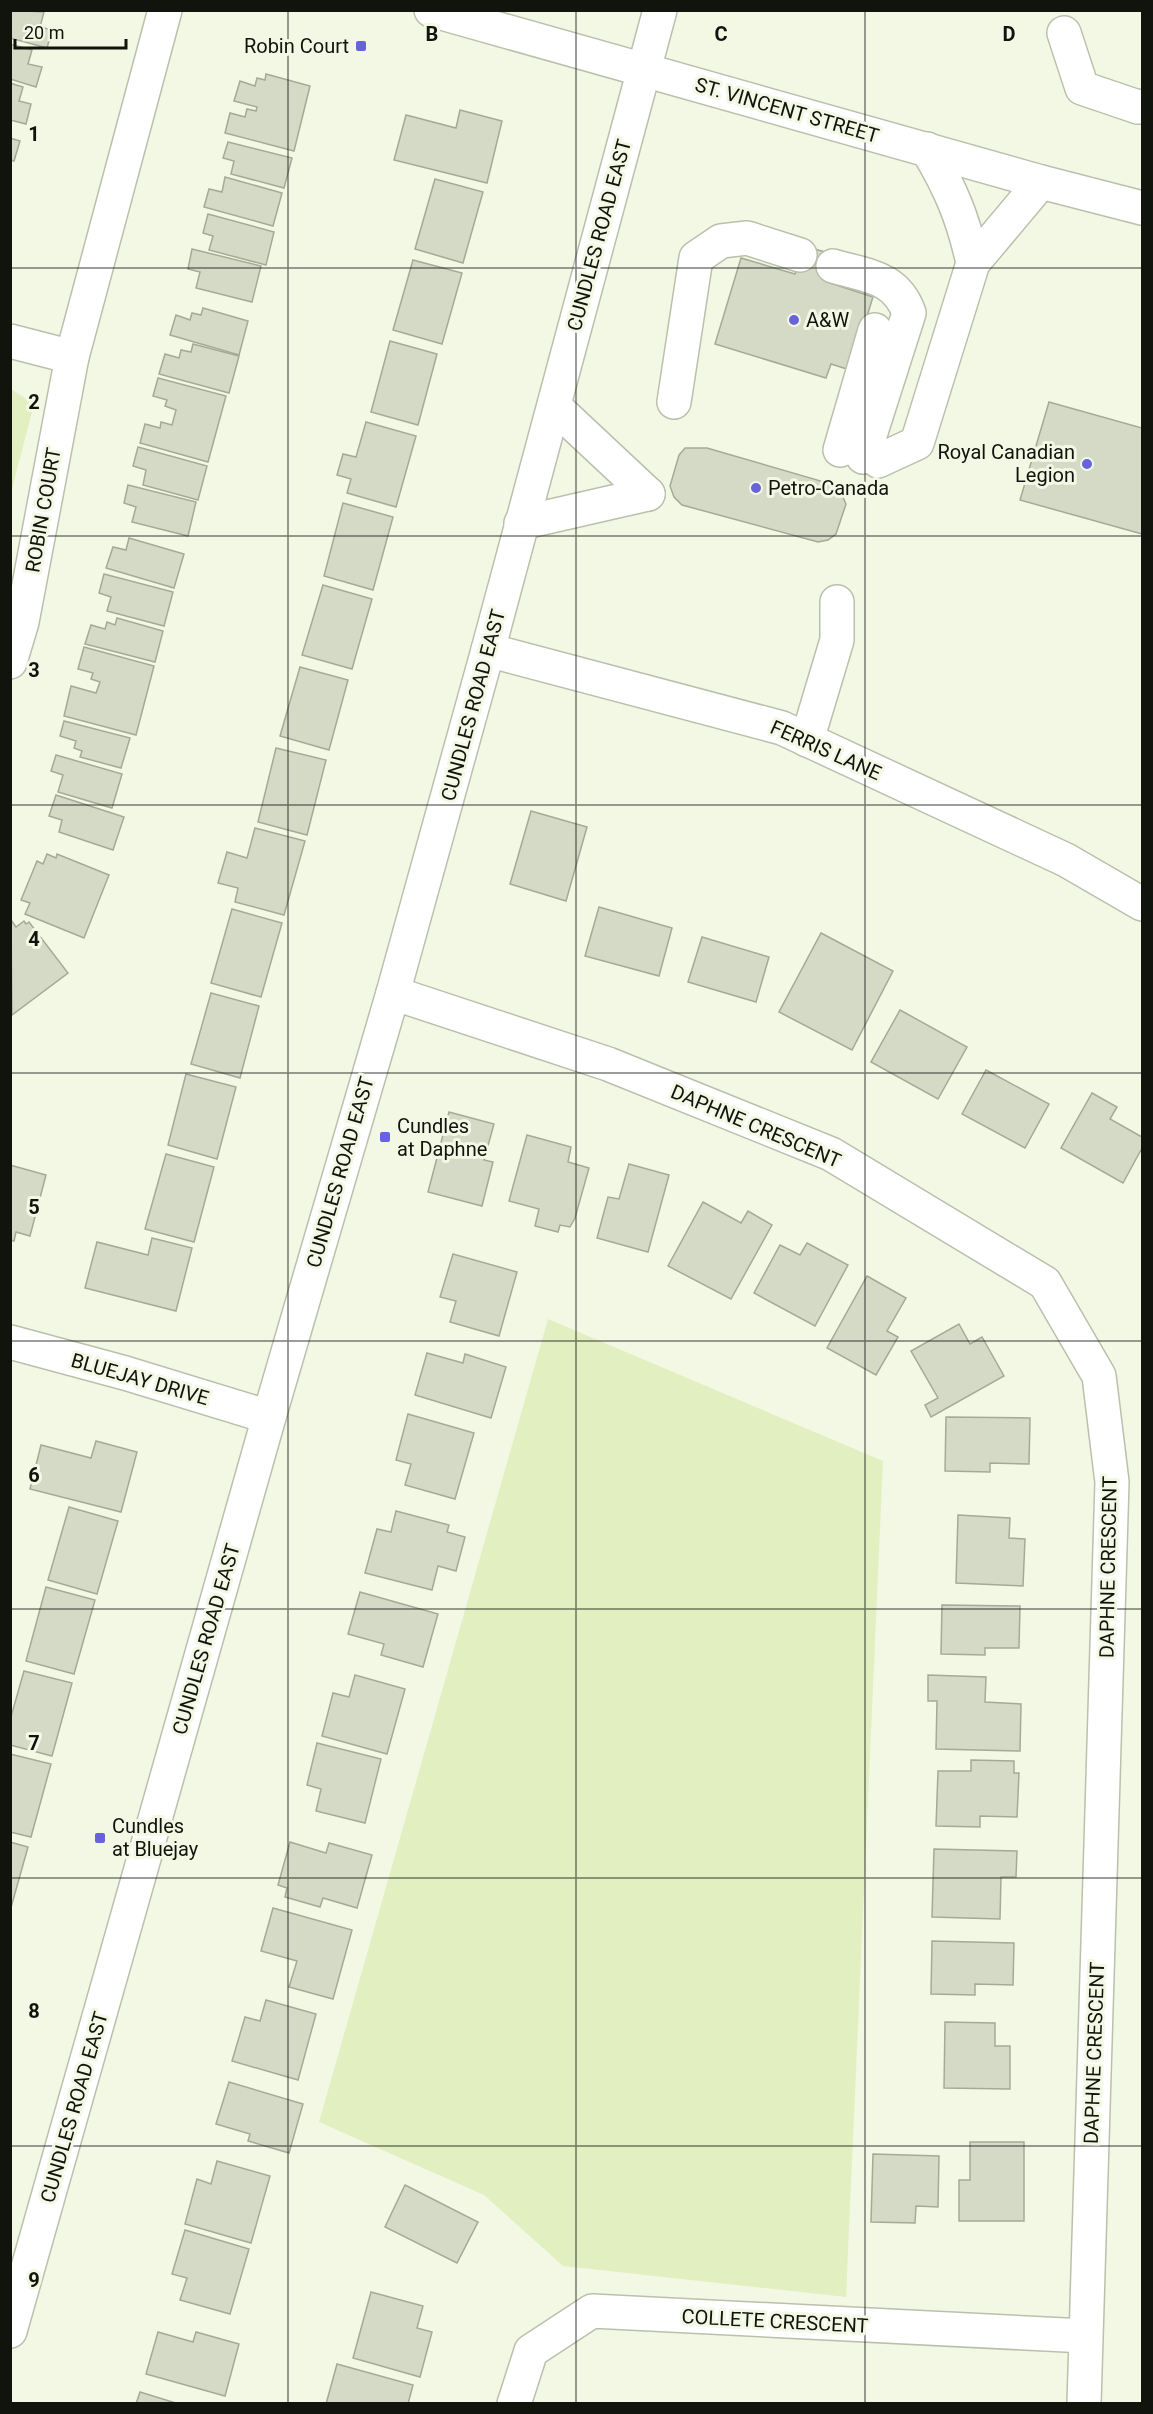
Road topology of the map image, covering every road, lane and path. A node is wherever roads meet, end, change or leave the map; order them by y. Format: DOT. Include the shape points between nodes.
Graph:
graph roads {
  1 [pos="165,10"];
  2 [pos="431,10"];
  3 [pos="660,10"];
  4 [pos="1064,33"];
  5 [pos="644,70"];
  6 [pos="1143,106"];
  7 [pos="927,149"];
  8 [pos="1041,182"];
  9 [pos="1143,208"];
  10 [pos="800,255"];
  11 [pos="973,263"];
  12 [pos="833,266"];
  13 [pos="875,330"];
  14 [pos="10,341"];
  15 [pos="72,357"];
  16 [pos="674,402"];
  17 [pos="554,406"];
  18 [pos="860,456"];
  19 [pos="521,523"];
  20 [pos="837,602"];
  21 [pos="488,650"];
  22 [pos="10,662"];
  23 [pos="807,740"];
  24 [pos="1143,904"];
  25 [pos="393,993"];
  26 [pos="10,1342"];
  27 [pos="269,1417"];
  28 [pos="10,2331"];
  29 [pos="1085,2336"];
  30 [pos="514,2403"];
  31 [pos="1084,2403"];
  1 -- 15 [label="street, ROBIN COURT"];
  2 -- 5 [label="street, ST. VINCENT STREET"];
  3 -- 5 [label="street, CUNDLES ROAD EAST"];
  4 -- 6 [label="street" via="1082,88"];
  5 -- 7 [label="street, ST. VINCENT STREET"];
  5 -- 17 [label="street, CUNDLES ROAD EAST"];
  7 -- 8 [label="street, ST. VINCENT STREET"];
  7 -- 11 [label="street" via="948,183"];
  8 -- 9 [label="street, ST. VINCENT STREET"];
  8 -- 11 [label="street"];
  10 -- 16 [label="street" via="747,238 722,241 696,258"];
  11 -- 18 [label="street" via="916,443"];
  12 -- 18 [label="street" via="888,282 904,299 909,313"];
  13 -- 18 [label="street"];
  14 -- 15 [label="street"];
  15 -- 22 [label="street, ROBIN COURT" via="22,622"];
  17 -- 19 [label="street, CUNDLES ROAD EAST"];
  17 -- 19 [label="street" via="648,494"];
  19 -- 21 [label="street, CUNDLES ROAD EAST"];
  20 -- 23 [label="street" via="837,640"];
  21 -- 23 [label="street, FERRIS LANE" via="782,728"];
  21 -- 25 [label="street, CUNDLES ROAD EAST"];
  23 -- 24 [label="street, FERRIS LANE" via="1066,860"];
  25 -- 27 [label="street, CUNDLES ROAD EAST"];
  25 -- 29 [label="street, DAPHNE CRESCENT" via="608,1064 831,1154 1045,1283 1099,1376 1112,1482"];
  26 -- 27 [label="street, BLUEJAY DRIVE"];
  27 -- 28 [label="street, CUNDLES ROAD EAST"];
  29 -- 30 [label="street, COLLETE CRESCENT" via="592,2311 531,2351"];
  29 -- 31 [label="street, DAPHNE CRESCENT"];
}
